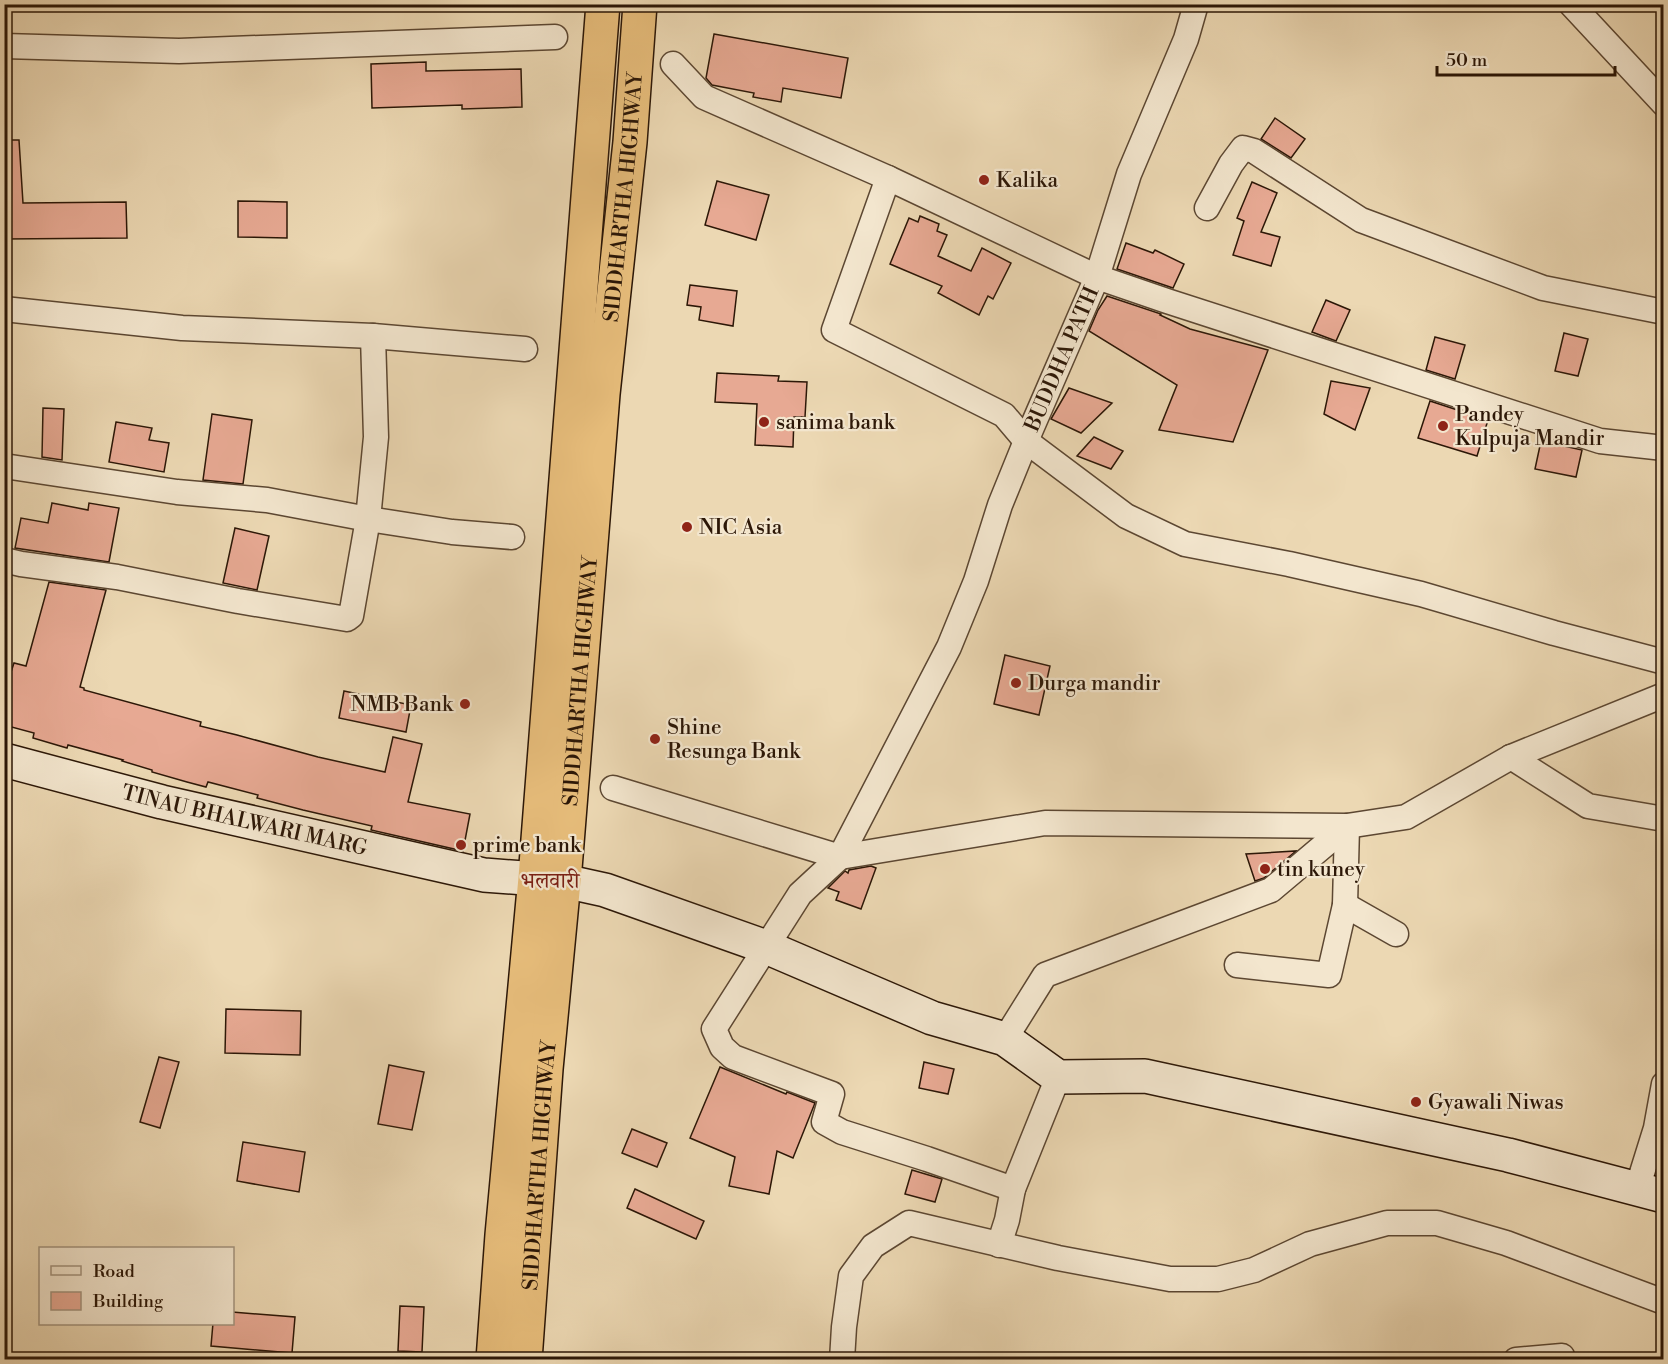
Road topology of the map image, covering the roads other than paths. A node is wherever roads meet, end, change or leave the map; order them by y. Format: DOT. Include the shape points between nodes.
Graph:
graph roads {
  1 [pos="603,4"];
  2 [pos="640,4"];
  3 [pos="1196,4"];
  4 [pos="1571,4"];
  5 [pos="555,37"];
  6 [pos="4,46"];
  7 [pos="673,64"];
  8 [pos="1664,104"];
  9 [pos="888,178"];
  10 [pos="1207,208"];
  11 [pos="1097,277"];
  12 [pos="4,309"];
  13 [pos="1664,312"];
  14 [pos="373,336"];
  15 [pos="525,349"];
  16 [pos="1026,441"];
  17 [pos="1664,448"];
  18 [pos="4,466"];
  19 [pos="368,519"];
  20 [pos="512,537"];
  21 [pos="4,560"];
  22 [pos="1664,662"];
  23 [pos="1664,695"];
  24 [pos="1512,757"];
  25 [pos="4,760"];
  26 [pos="613,788"];
  27 [pos="1664,819"];
  28 [pos="1347,826"];
  29 [pos="840,857"];
  30 [pos="550,880"];
  31 [pos="1345,905"];
  32 [pos="1396,934"];
  33 [pos="766,947"];
  34 [pos="1237,965"];
  35 [pos="1005,1039"];
  36 [pos="1058,1077"];
  37 [pos="1664,1084"];
  38 [pos="1013,1188"];
  39 [pos="1650,1193"];
  40 [pos="999,1245"];
  41 [pos="1664,1302"];
  42 [pos="1562,1356"];
  43 [pos="493,1359"];
  44 [pos="525,1359"];
  45 [pos="842,1359"];
  46 [pos="1516,1359"];
  1 -- 30 [label="highway, SIDDHARTHA HIGHWAY"];
  2 -- 30 [label="highway, SIDDHARTHA HIGHWAY" via="630,142"];
  3 -- 11 [label="street, BUDDHA PATH" via="1186,39 1129,174"];
  4 -- 8 [label="street"];
  5 -- 6 [label="street" via="179,51"];
  7 -- 9 [label="street" via="705,97"];
  9 -- 11 [label="street"];
  9 -- 16 [label="street" via="834,330 1004,416"];
  10 -- 13 [label="street" via="1243,148 1360,220 1543,288"];
  11 -- 16 [label="street, BUDDHA PATH"];
  11 -- 17 [label="street" via="1600,441"];
  12 -- 14 [label="street" via="182,328"];
  14 -- 15 [label="street"];
  14 -- 19 [label="street" via="376,437"];
  16 -- 22 [label="street" via="1126,516 1185,544 1421,594"];
  16 -- 29 [label="street, BUDDHA PATH" via="949,647"];
  18 -- 19 [label="street" via="177,492 267,500"];
  19 -- 20 [label="street"];
  19 -- 21 [label="street" via="351,616 347,619"];
  23 -- 24 [label="street"];
  24 -- 27 [label="street" via="1588,806"];
  24 -- 28 [label="street" via="1406,817"];
  25 -- 30 [label="street, TINAU BHALWARI MARG" via="162,802 484,875"];
  26 -- 29 [label="street"];
  28 -- 29 [label="street" via="1045,823"];
  28 -- 31 [label="street"];
  28 -- 35 [label="street" via="1271,890 1045,975"];
  29 -- 33 [label="street" via="800,894"];
  30 -- 33 [label="street, TINAU BHALWARI MARG" via="605,890"];
  30 -- 43 [label="highway, SIDDHARTHA HIGHWAY" via="503,1224"];
  30 -- 44 [label="highway, SIDDHARTHA HIGHWAY" via="546,1069"];
  31 -- 32 [label="street"];
  31 -- 34 [label="street" via="1329,975"];
  33 -- 35 [label="street, TINAU BHALWARI MARG" via="932,1017"];
  33 -- 38 [label="street" via="714,1029 722,1047 733,1057 832,1094 824,1122 842,1132"];
  35 -- 36 [label="street, TINAU BHALWARI MARG"];
  36 -- 38 [label="street"];
  36 -- 39 [label="street" via="1145,1076 1508,1155"];
  37 -- 39 [label="street"];
  38 -- 40 [label="street"];
  40 -- 41 [label="street" via="1170,1279 1218,1279 1254,1270 1310,1244 1387,1223 1437,1223 1515,1246"];
  40 -- 45 [label="street" via="909,1223 873,1246 850,1276"];
  42 -- 46 [label="street"];
}
